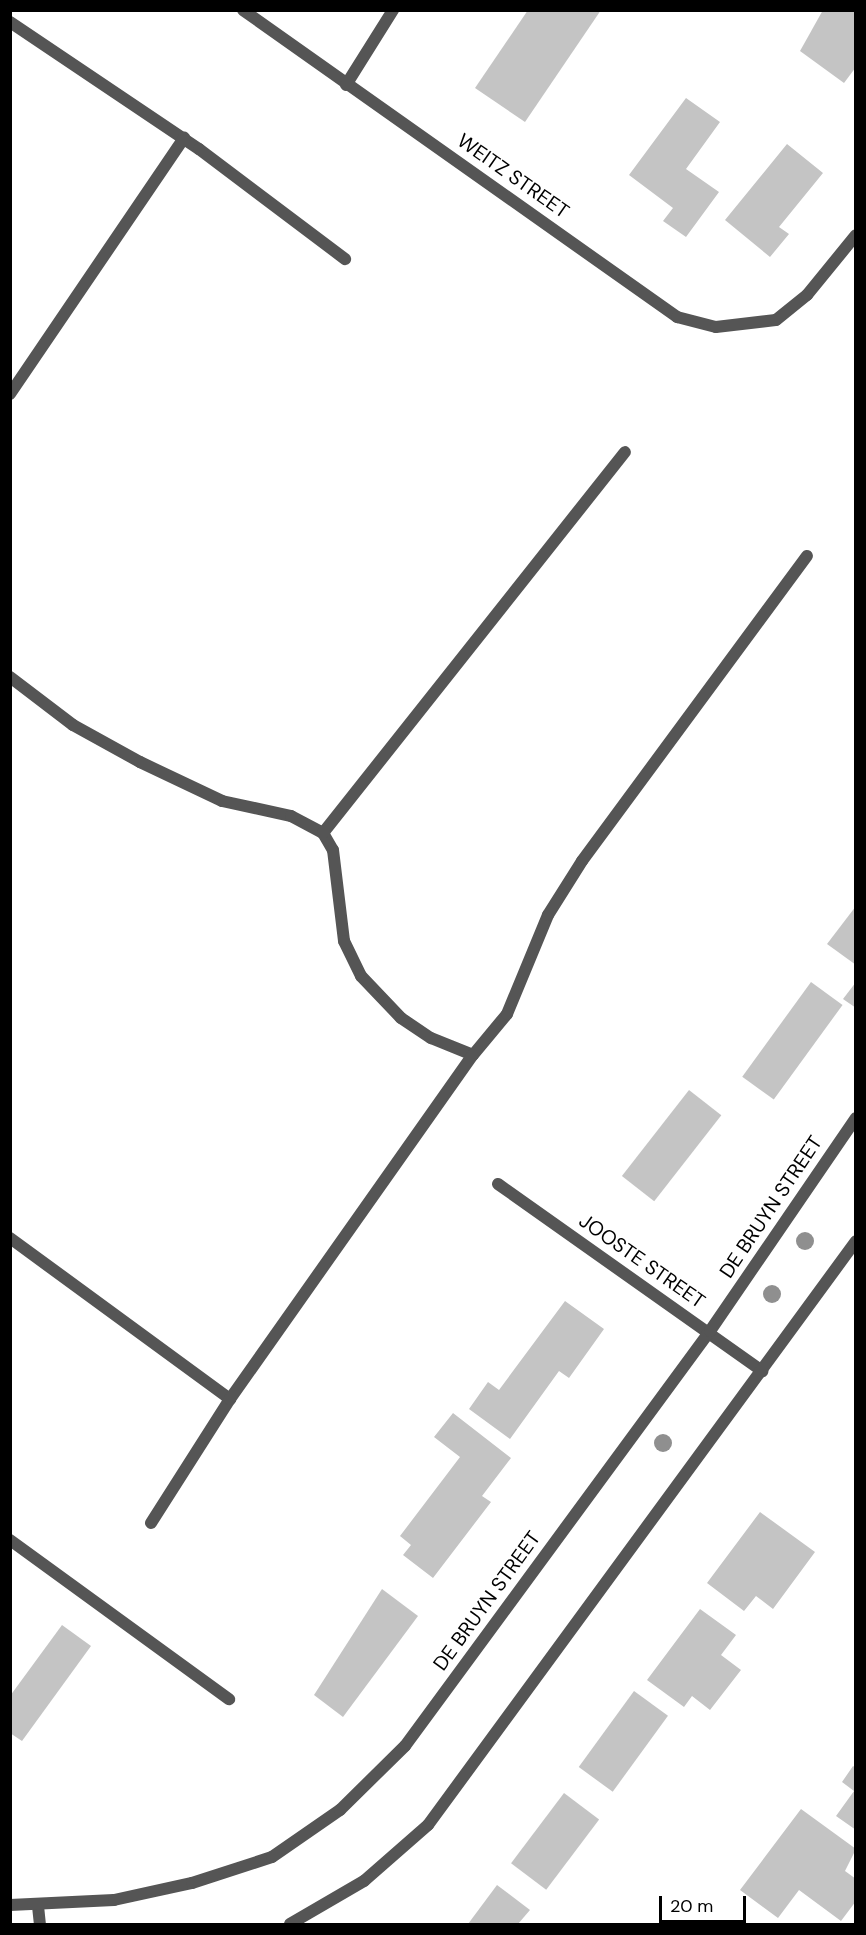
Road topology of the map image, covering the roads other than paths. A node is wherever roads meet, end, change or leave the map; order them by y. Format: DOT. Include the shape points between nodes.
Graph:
graph roads {
  1 [pos="243,10"];
  2 [pos="393,10"];
  3 [pos="10,22"];
  4 [pos="346,85"];
  5 [pos="184,138"];
  6 [pos="855,235"];
  7 [pos="345,259"];
  8 [pos="10,394"];
  9 [pos="625,452"];
  10 [pos="807,556"];
  11 [pos="10,677"];
  12 [pos="323,833"];
  13 [pos="473,1055"];
  14 [pos="855,1118"];
  15 [pos="498,1184"];
  16 [pos="10,1238"];
  17 [pos="855,1241"];
  18 [pos="710,1331"];
  19 [pos="762,1371"];
  20 [pos="230,1399"];
  21 [pos="151,1523"];
  22 [pos="10,1540"];
  23 [pos="229,1699"];
  24 [pos="10,1905"];
  25 [pos="38,1905"];
  26 [pos="40,1924"];
  27 [pos="290,1924"];
  1 -- 4 [label="street, WEITZ STREET"];
  2 -- 4 [label="street"];
  3 -- 5 [label="street"];
  4 -- 6 [label="street, WEITZ STREET" via="677,317 716,327 776,320 807,294"];
  5 -- 7 [label="street"];
  5 -- 8 [label="street"];
  9 -- 12 [label="street"];
  10 -- 13 [label="street" via="582,861 548,915 507,1014"];
  11 -- 12 [label="street" via="73,724 140,762 222,801 291,816"];
  12 -- 13 [label="street" via="333,850 344,941 361,976 401,1018 431,1038"];
  13 -- 20 [label="street"];
  14 -- 18 [label="street, DE BRUYN STREET"];
  15 -- 18 [label="street, JOOSTE STREET"];
  16 -- 20 [label="street"];
  17 -- 19 [label="street"];
  18 -- 19 [label="street, JOOSTE STREET"];
  18 -- 25 [label="street, DE BRUYN STREET" via="405,1746 340,1810 272,1857 192,1883 114,1900"];
  19 -- 27 [label="street" via="428,1826 364,1881"];
  20 -- 21 [label="street"];
  22 -- 23 [label="street"];
  24 -- 25 [label="street, DE BRUYN STREET"];
  25 -- 26 [label="street"];
}
